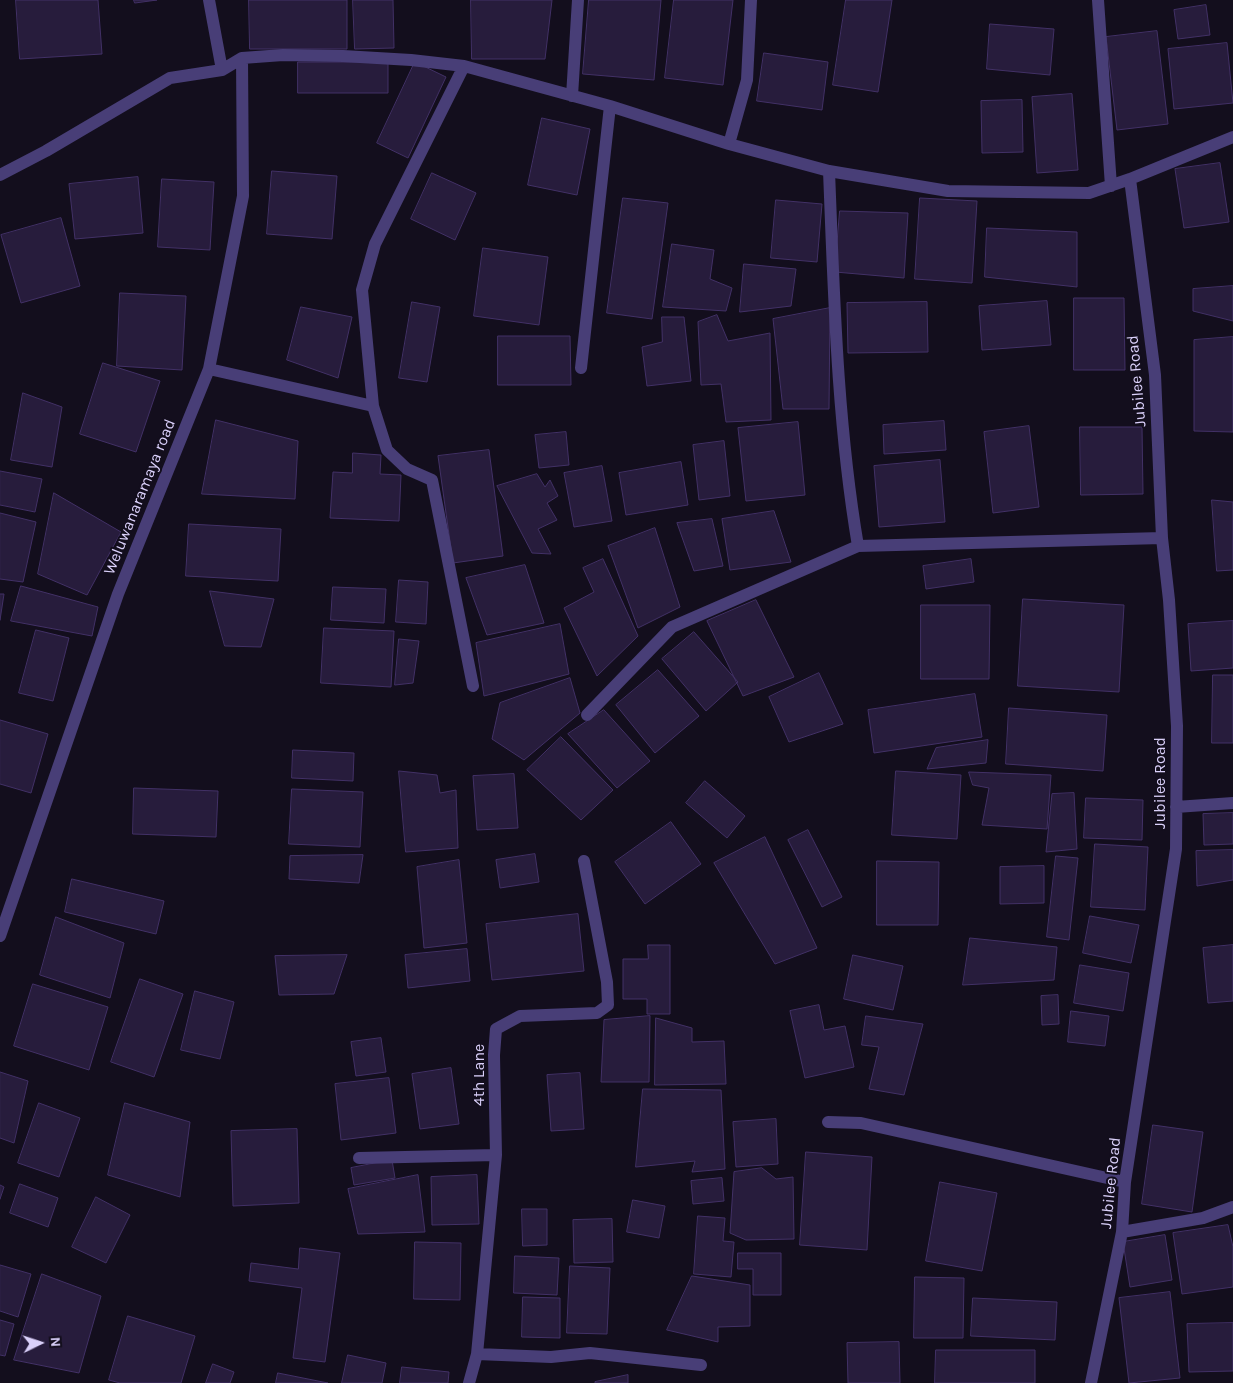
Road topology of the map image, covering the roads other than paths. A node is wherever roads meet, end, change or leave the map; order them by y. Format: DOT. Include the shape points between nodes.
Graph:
graph roads {
  1 [pos="209,0"];
  2 [pos="578,0"];
  3 [pos="751,0"];
  4 [pos="1098,0"];
  5 [pos="242,58"];
  6 [pos="464,66"];
  7 [pos="222,70"];
  8 [pos="572,96"];
  9 [pos="610,106"];
  10 [pos="1233,137"];
  11 [pos="729,144"];
  12 [pos="829,171"];
  13 [pos="0,175"];
  14 [pos="1130,179"];
  15 [pos="1111,186"];
  16 [pos="581,368"];
  17 [pos="209,369"];
  18 [pos="374,406"];
  19 [pos="1162,538"];
  20 [pos="858,546"];
  21 [pos="473,686"];
  22 [pos="588,715"];
  23 [pos="1233,803"];
  24 [pos="1176,807"];
  25 [pos="584,861"];
  26 [pos="0,936"];
  27 [pos="828,1122"];
  28 [pos="496,1155"];
  29 [pos="359,1158"];
  30 [pos="1125,1182"];
  31 [pos="1233,1207"];
  32 [pos="1122,1232"];
  33 [pos="477,1354"];
  34 [pos="701,1365"];
  35 [pos="468,1383"];
  36 [pos="1091,1383"];
  1 -- 7 [label="street"];
  2 -- 8 [label="street"];
  3 -- 11 [label="street" via="748,80"];
  4 -- 15 [label="street"];
  5 -- 6 [label="street" via="343,56"];
  5 -- 7 [label="street"];
  5 -- 17 [label="street, Weluwanaramaya road" via="243,196"];
  6 -- 8 [label="street"];
  6 -- 18 [label="street" via="374,244 362,290"];
  7 -- 13 [label="street" via="170,78"];
  8 -- 9 [label="street"];
  9 -- 11 [label="street"];
  9 -- 16 [label="street"];
  10 -- 14 [label="street"];
  11 -- 12 [label="street"];
  12 -- 15 [label="street" via="948,191 1088,193"];
  12 -- 20 [label="street" via="836,356"];
  14 -- 15 [label="street"];
  14 -- 19 [label="street, Jubilee Road" via="1155,374"];
  17 -- 18 [label="street"];
  17 -- 26 [label="street, Weluwanaramaya road" via="118,594"];
  18 -- 21 [label="street" via="387,450 407,469 432,480"];
  19 -- 20 [label="street"];
  19 -- 24 [label="street, Jubilee Road" via="1177,726"];
  20 -- 22 [label="street" via="672,626"];
  23 -- 24 [label="street"];
  24 -- 30 [label="street, Jubilee Road" via="1176,849"];
  25 -- 28 [label="street, 4th Lane" via="607,982 608,1005 598,1013 520,1016 496,1029"];
  27 -- 30 [label="street" via="861,1123"];
  28 -- 29 [label="street"];
  28 -- 33 [label="street, 4th Lane"];
  30 -- 32 [label="street, Jubilee Road"];
  31 -- 32 [label="street" via="1203,1218"];
  32 -- 36 [label="street, Jubilee Road"];
  33 -- 34 [label="street" via="551,1357 590,1353"];
  33 -- 35 [label="street, 4th Lane"];
}
